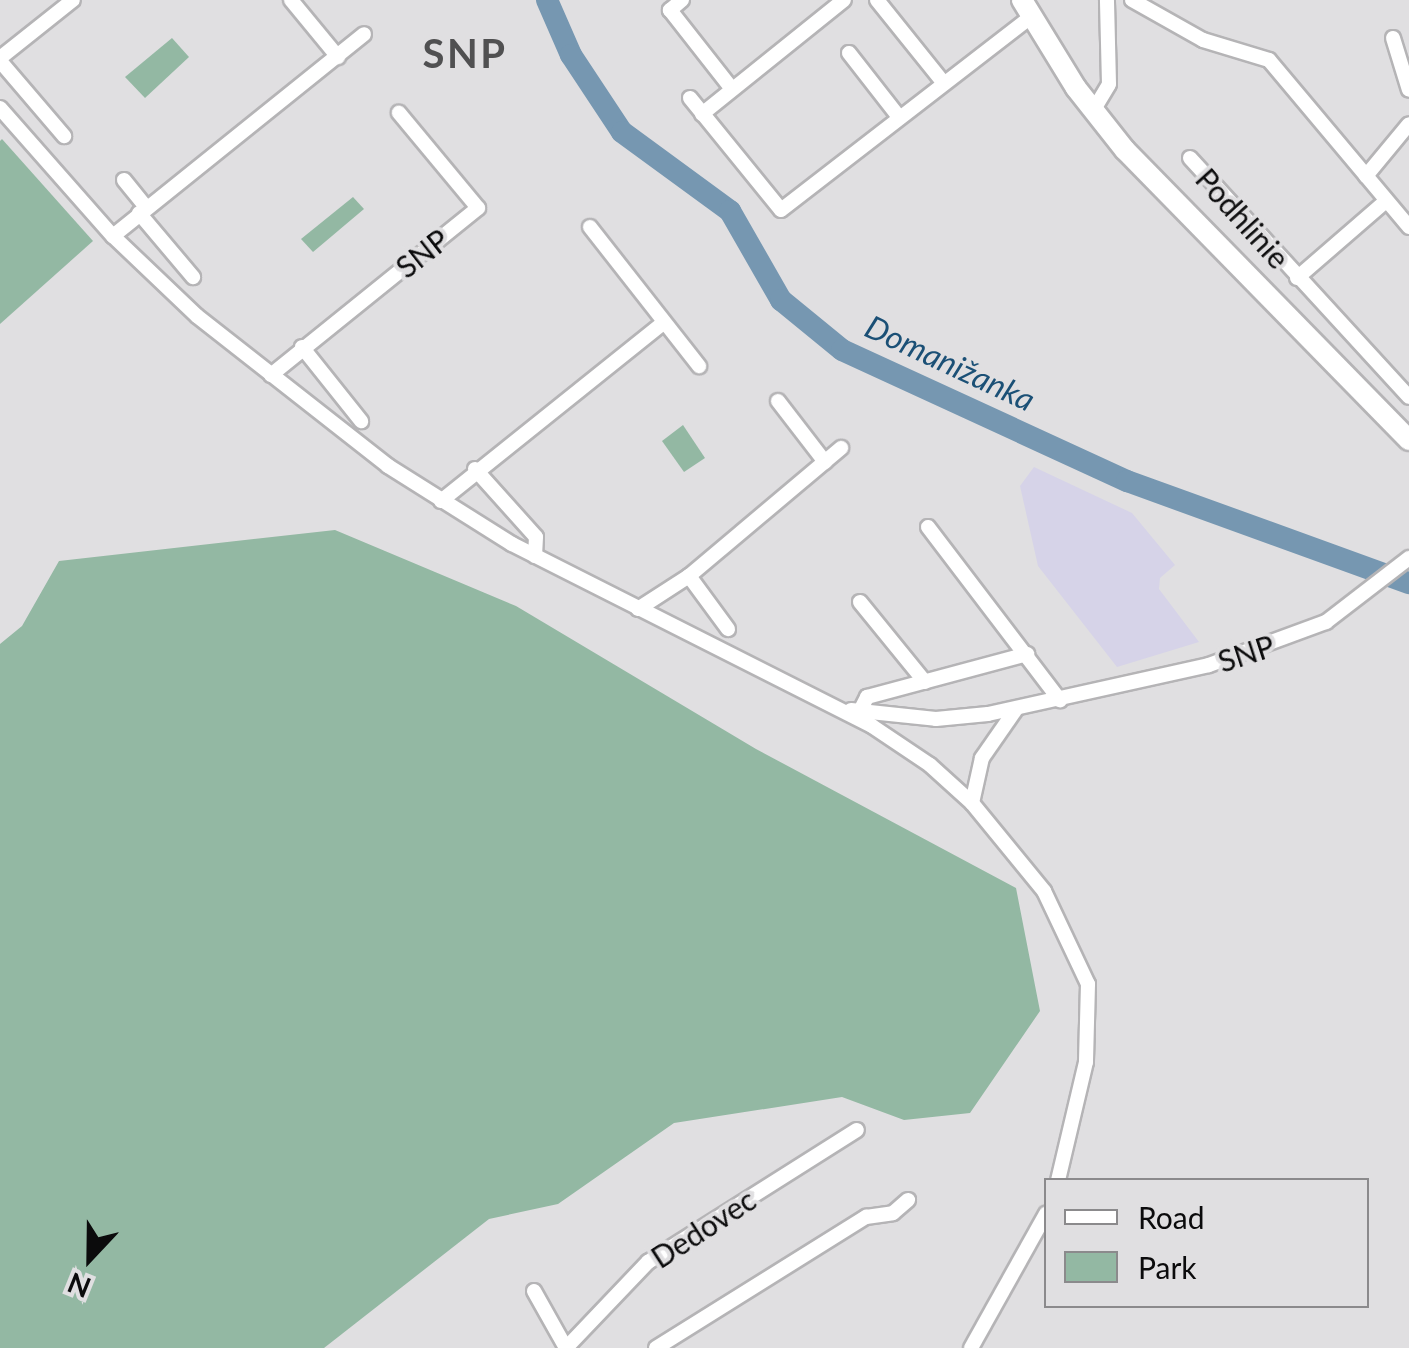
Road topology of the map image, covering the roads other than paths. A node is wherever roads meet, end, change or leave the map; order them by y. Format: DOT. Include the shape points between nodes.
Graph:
graph roads {
  1 [pos="73,0"];
  2 [pos="291,0"];
  3 [pos="682,0"];
  4 [pos="844,0"];
  5 [pos="877,0"];
  6 [pos="1107,0"];
  7 [pos="1132,0"];
  8 [pos="1026,8"];
  9 [pos="364,34"];
  10 [pos="1393,38"];
  11 [pos="849,53"];
  12 [pos="338,56"];
  13 [pos="0,60"];
  14 [pos="943,82"];
  15 [pos="732,89"];
  16 [pos="1409,90"];
  17 [pos="690,98"];
  18 [pos="0,108"];
  19 [pos="1093,111"];
  20 [pos="399,113"];
  21 [pos="702,114"];
  22 [pos="900,117"];
  23 [pos="1409,124"];
  24 [pos="64,136"];
  25 [pos="1190,158"];
  26 [pos="1366,176"];
  27 [pos="124,180"];
  28 [pos="1386,201"];
  29 [pos="142,210"];
  30 [pos="590,227"];
  31 [pos="1409,227"];
  32 [pos="113,236"];
  33 [pos="193,277"];
  34 [pos="1296,278"];
  35 [pos="662,324"];
  36 [pos="302,347"];
  37 [pos="699,366"];
  38 [pos="270,375"];
  39 [pos="1409,396"];
  40 [pos="778,401"];
  41 [pos="360,421"];
  42 [pos="1409,440"];
  43 [pos="840,448"];
  44 [pos="825,462"];
  45 [pos="475,469"];
  46 [pos="440,501"];
  47 [pos="928,527"];
  48 [pos="535,556"];
  49 [pos="1409,558"];
  50 [pos="690,576"];
  51 [pos="860,602"];
  52 [pos="638,610"];
  53 [pos="728,629"];
  54 [pos="1027,654"];
  55 [pos="925,682"];
  56 [pos="1060,700"];
  57 [pos="836,707"];
  58 [pos="1016,709"];
  59 [pos="860,711"];
  60 [pos="972,803"];
  61 [pos="858,1130"];
  62 [pos="1058,1178"];
  63 [pos="908,1200"];
  64 [pos="1044,1218"];
  65 [pos="534,1291"];
  66 [pos="566,1348"];
  67 [pos="656,1348"];
  68 [pos="971,1348"];
  1 -- 13 [label="street"];
  2 -- 12 [label="street"];
  3 -- 15 [label="street" via="670,10"];
  4 -- 15 [label="street"];
  5 -- 14 [label="street"];
  6 -- 19 [label="street" via="1108,84"];
  7 -- 26 [label="street" via="1203,40 1269,60"];
  8 -- 14 [label="street"];
  8 -- 19 [label="main road"];
  9 -- 12 [label="street"];
  10 -- 16 [label="street"];
  11 -- 22 [label="street"];
  12 -- 29 [label="street"];
  13 -- 24 [label="street"];
  14 -- 22 [label="street"];
  15 -- 21 [label="street"];
  17 -- 21 [label="street"];
  18 -- 32 [label="street, SNP"];
  19 -- 42 [label="main road" via="1180,209"];
  20 -- 36 [label="street, SNP" via="478,208"];
  21 -- 22 [label="street" via="781,210"];
  23 -- 26 [label="street"];
  25 -- 34 [label="street, Podhlinie"];
  26 -- 28 [label="street"];
  27 -- 29 [label="street"];
  28 -- 31 [label="street"];
  28 -- 34 [label="street, Podhlinie"];
  29 -- 32 [label="street"];
  29 -- 33 [label="street"];
  30 -- 35 [label="street"];
  32 -- 38 [label="street, SNP"];
  34 -- 39 [label="street, Podhlinie"];
  35 -- 37 [label="street"];
  35 -- 45 [label="street"];
  36 -- 38 [label="street, SNP"];
  36 -- 41 [label="street"];
  38 -- 46 [label="street, SNP"];
  40 -- 44 [label="street"];
  43 -- 44 [label="street"];
  44 -- 50 [label="street"];
  45 -- 46 [label="street"];
  45 -- 48 [label="street" via="536,537"];
  46 -- 48 [label="street, SNP"];
  47 -- 54 [label="street"];
  48 -- 52 [label="street, SNP"];
  49 -- 56 [label="street, SNP" via="1370,593 1314,628 1246,654"];
  50 -- 52 [label="street"];
  50 -- 53 [label="street"];
  51 -- 55 [label="street"];
  52 -- 57 [label="street, SNP"];
  54 -- 55 [label="street"];
  54 -- 56 [label="street"];
  55 -- 59 [label="street" via="867,697"];
  56 -- 58 [label="street, SNP"];
  57 -- 59 [label="street, SNP"];
  57 -- 60 [label="street, SNP" via="912,752"];
  58 -- 59 [label="street, SNP" via="936,718"];
  58 -- 60 [label="street" via="982,758"];
  60 -- 62 [label="street, SNP" via="1044,891 1080,955 1090,1003 1086,1062"];
  61 -- 66 [label="street, Dedovec" via="648,1262"];
  63 -- 67 [label="street" via="893,1213 866,1217"];
  64 -- 68 [label="street"];
  65 -- 66 [label="street"];
}
